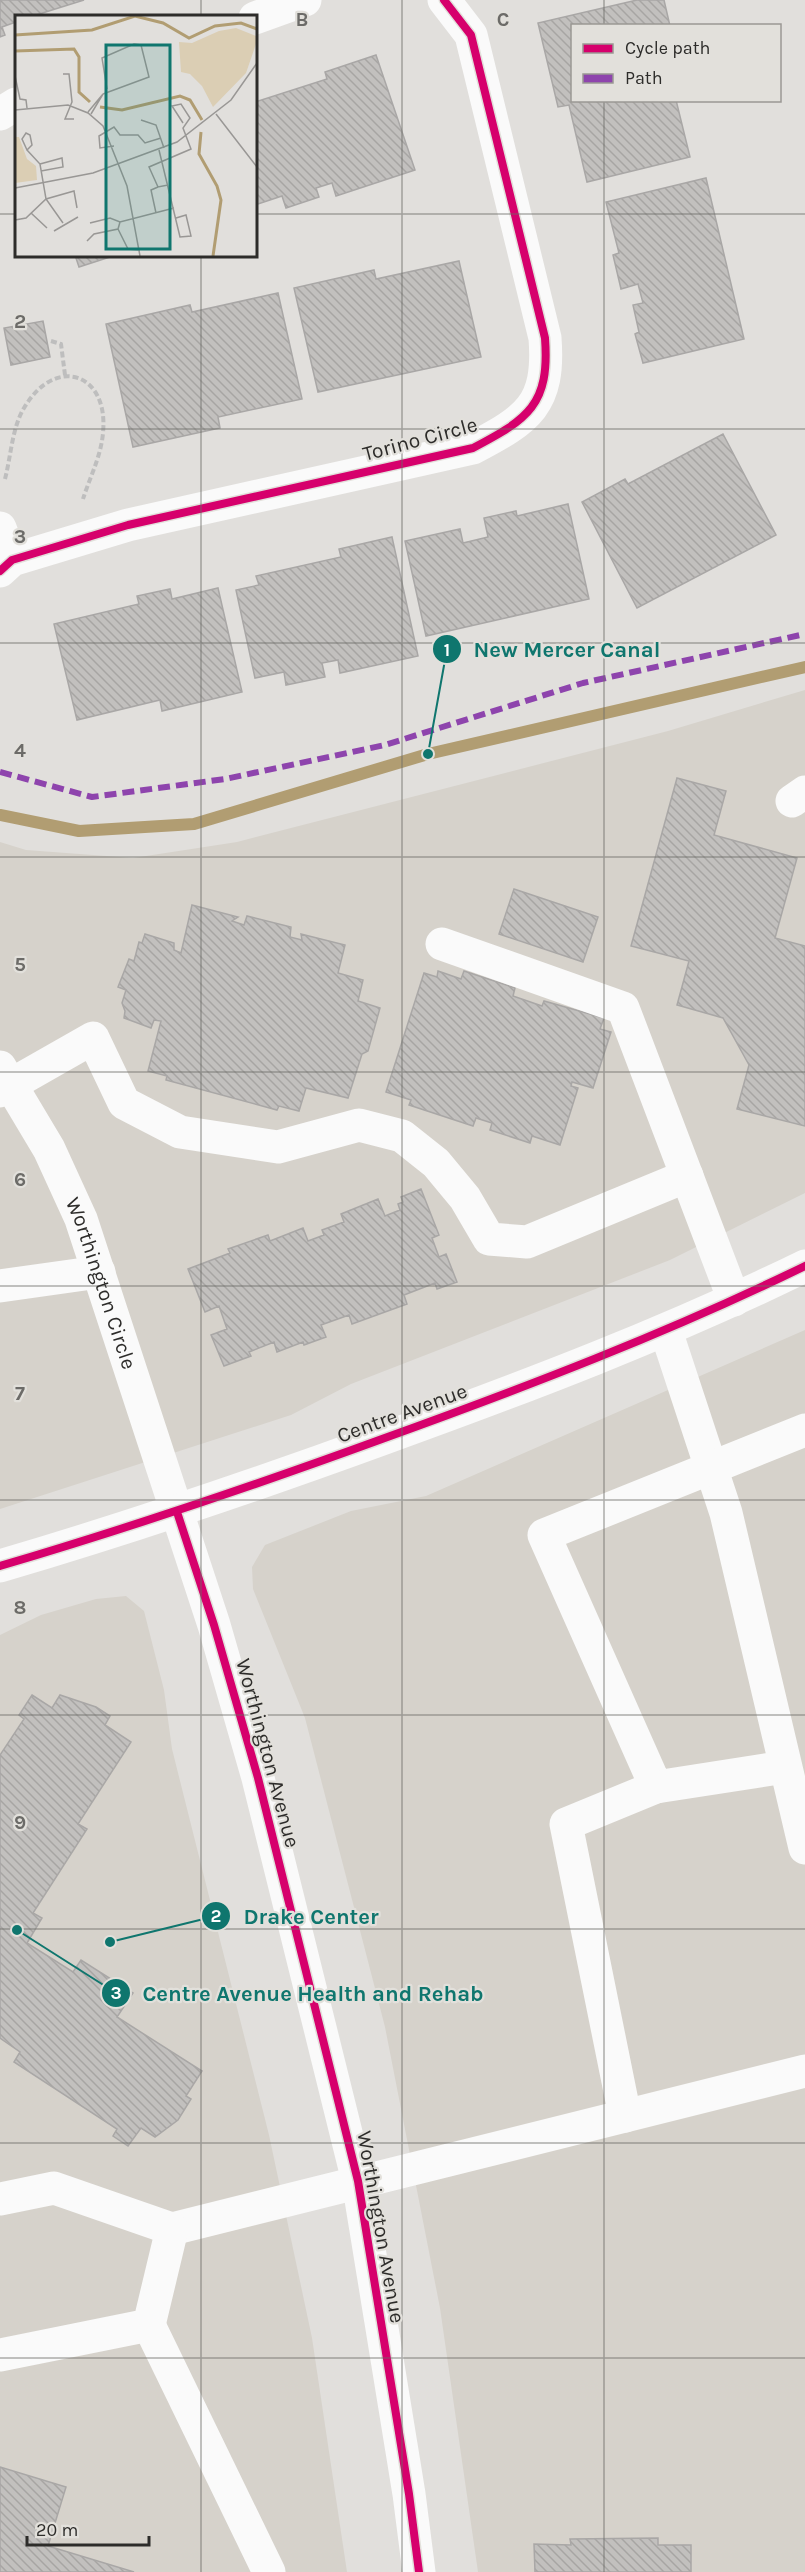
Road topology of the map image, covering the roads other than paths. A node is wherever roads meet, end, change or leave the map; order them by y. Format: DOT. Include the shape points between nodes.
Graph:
graph roads {
  1 [pos="305,0"];
  2 [pos="444,0"];
  3 [pos="256,18"];
  4 [pos="15,105"];
  5 [pos="0,114"];
  6 [pos="0,528"];
  7 [pos="6,565"];
  8 [pos="442,944"];
  9 [pos="4,1081"];
  10 [pos="687,1176"];
  11 [pos="805,1266"];
  12 [pos="99,1272"];
  13 [pos="0,1286"];
  14 [pos="734,1300"];
  15 [pos="666,1330"];
  16 [pos="805,1430"];
  17 [pos="711,1469"];
  18 [pos="177,1512"];
  19 [pos="0,1566"];
  20 [pos="785,1767"];
  21 [pos="656,1787"];
  22 [pos="805,1848"];
  23 [pos="805,2071"];
  24 [pos="625,2116"];
  25 [pos="358,2181"];
  26 [pos="0,2199"];
  27 [pos="172,2229"];
  28 [pos="149,2325"];
  29 [pos="0,2355"];
  30 [pos="269,2572"];
  31 [pos="419,2572"];
  1 -- 3 [label="street"];
  2 -- 7 [label="street, Torino Circle" via="471,35 544,338 547,369 537,401 517,425 473,448 128,525"];
  4 -- 5 [label="street"];
  6 -- 7 [label="street, Torino Circle"];
  8 -- 10 [label="street" via="623,1008"];
  9 -- 10 [label="street" via="93,1038 124,1103 180,1132 278,1147 359,1125 402,1136 436,1163 465,1198 489,1239 526,1242"];
  9 -- 12 [label="street, Worthington Circle" via="49,1149 81,1219"];
  10 -- 14 [label="street"];
  11 -- 14 [label="street, Centre Avenue"];
  12 -- 13 [label="street"];
  12 -- 18 [label="street, Worthington Circle"];
  14 -- 15 [label="street, Centre Avenue"];
  15 -- 17 [label="street"];
  15 -- 18 [label="street, Centre Avenue" via="466,1409"];
  16 -- 17 [label="street"];
  17 -- 20 [label="street" via="726,1513"];
  17 -- 21 [label="street" via="544,1535"];
  18 -- 19 [label="street, Centre Avenue"];
  18 -- 25 [label="street, Worthington Avenue" via="258,1778"];
  20 -- 21 [label="street"];
  20 -- 22 [label="street"];
  21 -- 24 [label="street" via="566,1824"];
  23 -- 24 [label="street"];
  24 -- 25 [label="street"];
  25 -- 27 [label="street"];
  25 -- 31 [label="street, Worthington Avenue"];
  26 -- 27 [label="street" via="54,2188"];
  27 -- 28 [label="street"];
  28 -- 29 [label="street"];
  28 -- 30 [label="street"];
}
